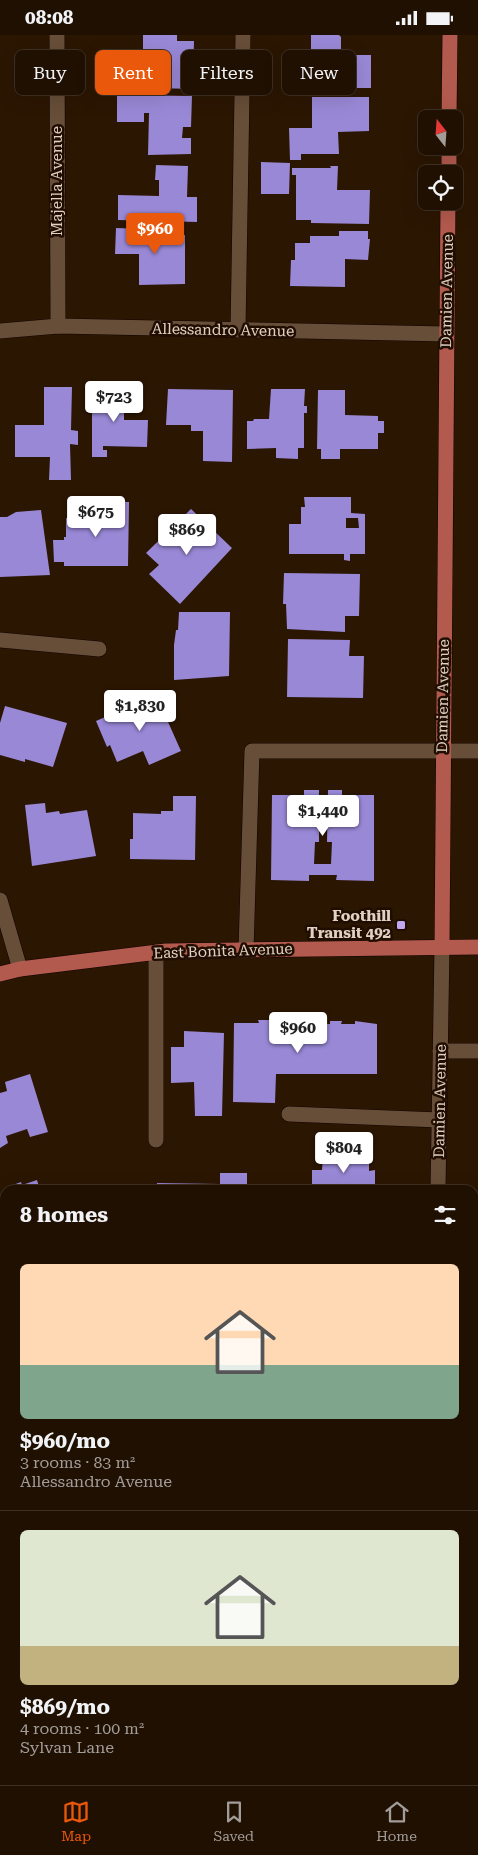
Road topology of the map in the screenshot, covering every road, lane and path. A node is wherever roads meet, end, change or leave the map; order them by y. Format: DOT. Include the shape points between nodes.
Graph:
graph roads {
  1 [pos="57,35"];
  2 [pos="243,35"];
  3 [pos="450,35"];
  4 [pos="449,110"];
  5 [pos="448,210"];
  6 [pos="58,326"];
  7 [pos="238,330"];
  8 [pos="0,331"];
  9 [pos="446,335"];
  10 [pos="0,640"];
  11 [pos="99,649"];
  12 [pos="442,751"];
  13 [pos="478,751"];
  14 [pos="0,899"];
  15 [pos="442,947"];
  16 [pos="478,947"];
  17 [pos="246,950"];
  18 [pos="156,952"];
  19 [pos="20,969"];
  20 [pos="0,974"];
  21 [pos="440,1051"];
  22 [pos="478,1051"];
  23 [pos="289,1114"];
  24 [pos="439,1120"];
  25 [pos="156,1140"];
  26 [pos="438,1185"];
  1 -- 6 [label="street, Majella Avenue"];
  2 -- 7 [label="street"];
  3 -- 4 [label="main road"];
  5 -- 9 [label="main road, Damien Avenue"];
  6 -- 7 [label="street, Allessandro Avenue"];
  6 -- 8 [label="street, Allessandro Avenue"];
  7 -- 9 [label="street, Allessandro Avenue"];
  9 -- 12 [label="main road, Damien Avenue"];
  10 -- 11 [label="street"];
  12 -- 13 [label="street"];
  12 -- 15 [label="main road, Damien Avenue"];
  12 -- 17 [label="street" via="252,751"];
  14 -- 19 [label="street"];
  15 -- 16 [label="main road, East Bonita Avenue"];
  15 -- 17 [label="main road, East Bonita Avenue"];
  15 -- 21 [label="street, Damien Avenue"];
  17 -- 18 [label="main road, East Bonita Avenue"];
  18 -- 19 [label="main road, East Bonita Avenue"];
  18 -- 25 [label="street"];
  19 -- 20 [label="main road, East Bonita Avenue"];
  21 -- 22 [label="street"];
  21 -- 24 [label="street, Damien Avenue"];
  23 -- 24 [label="street"];
  24 -- 26 [label="street, Damien Avenue"];
}
